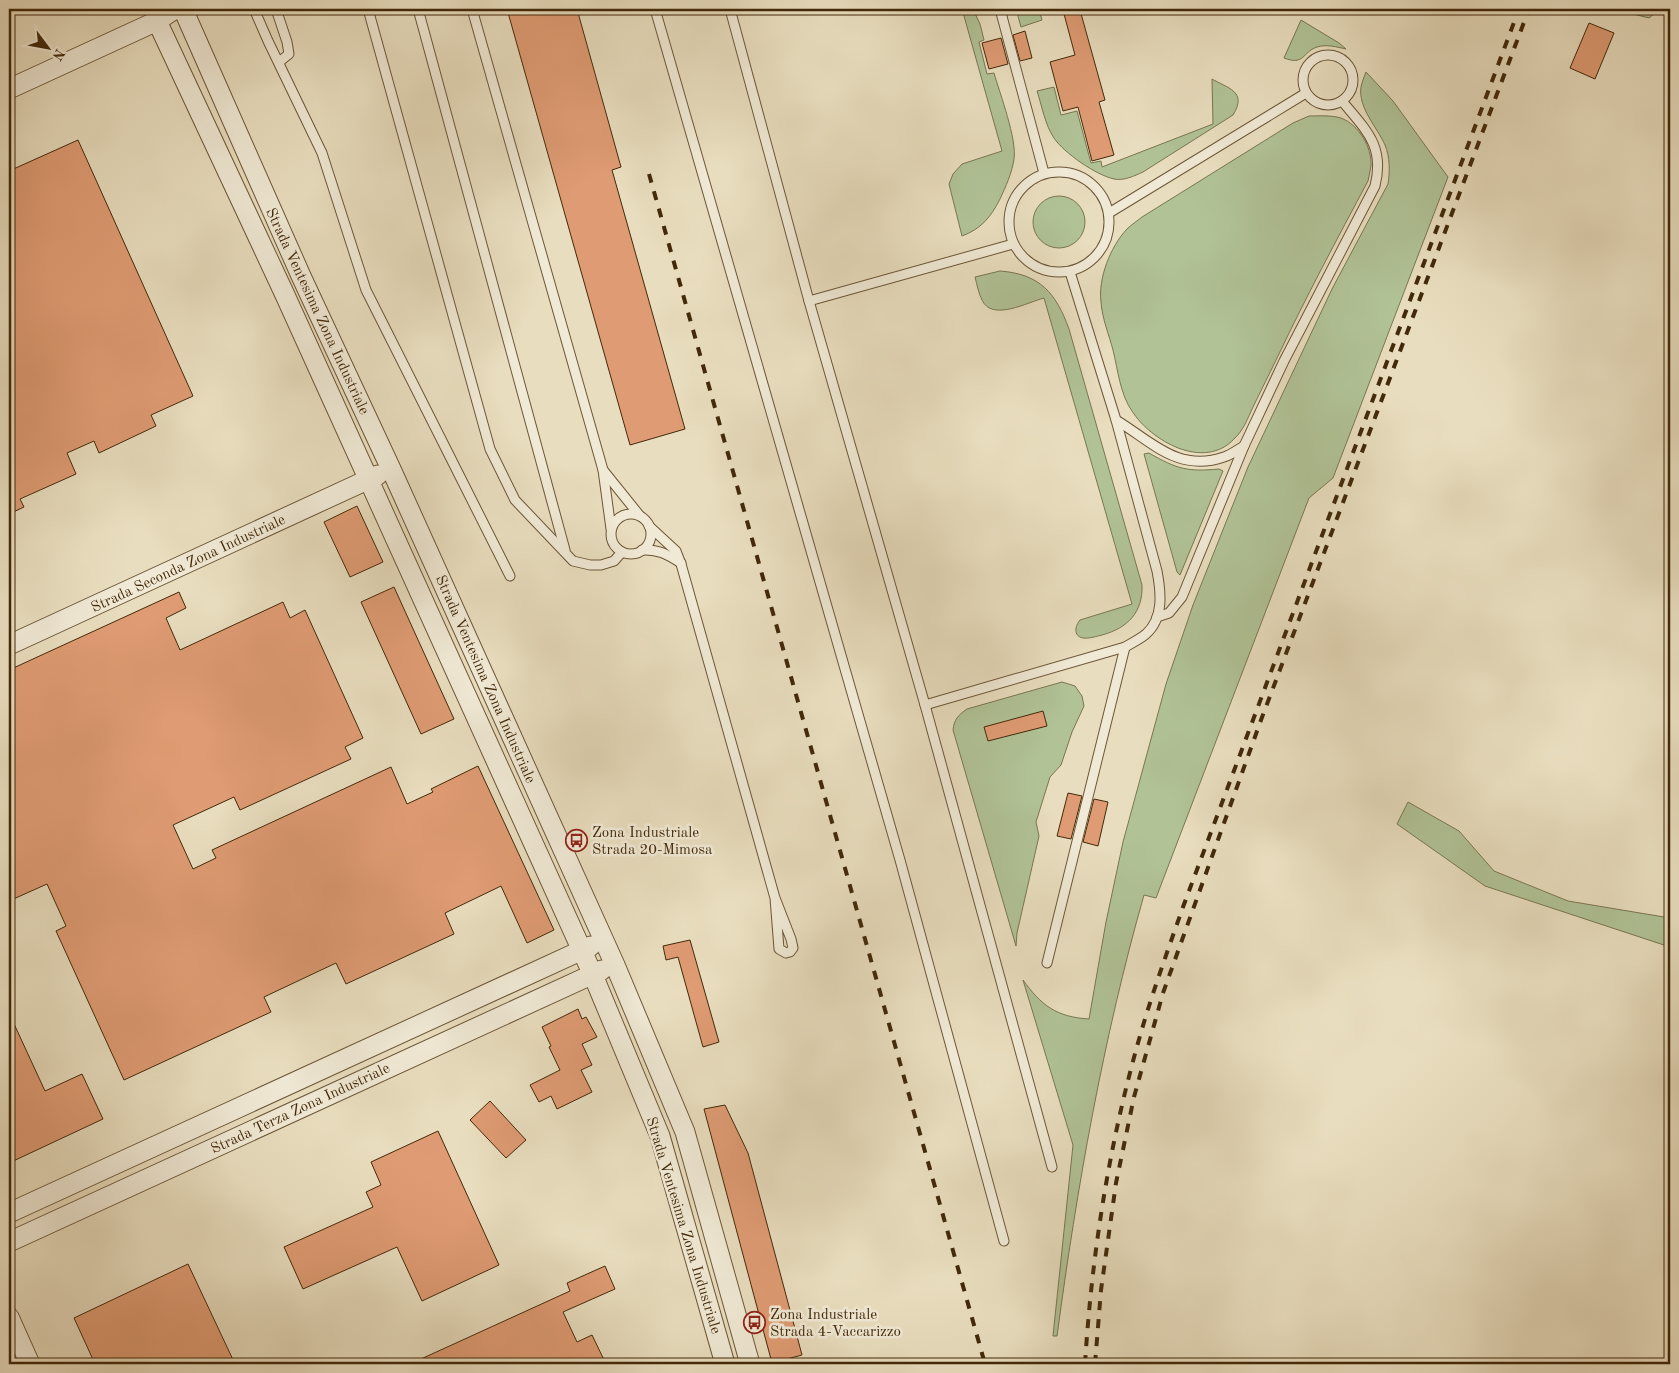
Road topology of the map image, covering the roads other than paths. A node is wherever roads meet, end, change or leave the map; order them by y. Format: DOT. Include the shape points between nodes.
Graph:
graph roads {
  1 [pos="176,9"];
  2 [pos="183,9"];
  3 [pos="254,9"];
  4 [pos="276,9"];
  5 [pos="368,9"];
  6 [pos="418,9"];
  7 [pos="472,9"];
  8 [pos="654,9"];
  9 [pos="730,9"];
  10 [pos="1000,9"];
  11 [pos="157,21"];
  12 [pos="279,62"];
  13 [pos="9,88"];
  14 [pos="1306,92"];
  15 [pos="1342,101"];
  16 [pos="1044,173"];
  17 [pos="1109,213"];
  18 [pos="1013,244"];
  19 [pos="1070,272"];
  20 [pos="809,301"];
  21 [pos="1116,420"];
  22 [pos="1244,446"];
  23 [pos="391,469"];
  24 [pos="603,470"];
  25 [pos="367,480"];
  26 [pos="640,516"];
  27 [pos="649,526"];
  28 [pos="611,529"];
  29 [pos="642,550"];
  30 [pos="622,552"];
  31 [pos="566,553"];
  32 [pos="681,564"];
  33 [pos="510,576"];
  34 [pos="1157,617"];
  35 [pos="9,645"];
  36 [pos="1125,647"];
  37 [pos="925,705"];
  38 [pos="508,729"];
  39 [pos="486,739"];
  40 [pos="555,833"];
  41 [pos="533,843"];
  42 [pos="775,898"];
  43 [pos="604,940"];
  44 [pos="582,950"];
  45 [pos="1047,964"];
  46 [pos="615,965"];
  47 [pos="593,975"];
  48 [pos="515,982"];
  49 [pos="524,1005"];
  50 [pos="380,1043"];
  51 [pos="391,1066"];
  52 [pos="1052,1167"];
  53 [pos="47,1196"];
  54 [pos="9,1213"];
  55 [pos="58,1220"];
  56 [pos="1004,1241"];
  57 [pos="9,1242"];
  58 [pos="720,1257"];
  59 [pos="696,1265"];
  60 [pos="9,1317"];
  61 [pos="30,1364"];
  62 [pos="725,1364"];
  63 [pos="750,1364"];
  1 -- 11 [label="street"];
  2 -- 23 [label="street, Strada Ventesima Zona Industriale"];
  3 -- 12 [label="lane"];
  4 -- 12 [label="lane" via="288,54"];
  5 -- 31 [label="lane" via="490,449 515,500"];
  6 -- 31 [label="lane"];
  7 -- 24 [label="lane"];
  8 -- 56 [label="lane" via="900,860"];
  9 -- 20 [label="lane"];
  10 -- 16 [label="lane"];
  11 -- 13 [label="street"];
  11 -- 25 [label="street, Strada Ventesima Zona Industriale"];
  12 -- 33 [label="lane" via="322,153 366,290"];
  14 -- 15 [label="lane" via="1322,105"];
  14 -- 15 [label="lane" via="1303,80 1306,67 1315,58 1327,54 1340,57 1350,66 1354,78 1351,91"];
  14 -- 17 [label="lane"];
  15 -- 22 [label="lane" via="1375,147 1379,161 1375,186 1284,361"];
  16 -- 17 [label="lane" via="1065,172 1085,179 1101,193"];
  16 -- 18 [label="lane" via="1029,181 1016,194 1008,227"];
  17 -- 19 [label="lane" via="1109,232 1101,250 1088,264"];
  18 -- 19 [label="lane" via="1023,258 1037,268 1053,273"];
  18 -- 20 [label="lane"];
  19 -- 21 [label="lane"];
  20 -- 37 [label="lane"];
  21 -- 22 [label="lane" via="1155,447 1175,458 1189,461 1225,457"];
  21 -- 34 [label="lane" via="1157,571 1161,596"];
  22 -- 34 [label="lane" via="1182,597 1169,613"];
  23 -- 25 [label="street, Strada Seconda Zona Industriale"];
  23 -- 38 [label="street, Strada Ventesima Zona Industriale"];
  24 -- 26 [label="lane"];
  24 -- 28 [label="lane"];
  25 -- 35 [label="street, Strada Seconda Zona Industriale"];
  25 -- 39 [label="street, Strada Ventesima Zona Industriale"];
  26 -- 27 [label="lane"];
  26 -- 28 [label="lane" via="626,514"];
  27 -- 29 [label="lane" via="650,539"];
  27 -- 32 [label="lane" via="676,551"];
  28 -- 30 [label="lane" via="613,543"];
  29 -- 30 [label="lane" via="629,554"];
  29 -- 32 [label="lane" via="665,553"];
  30 -- 31 [label="lane" via="614,561 600,565 573,561"];
  32 -- 42 [label="lane"];
  34 -- 36 [label="lane" via="1146,634"];
  36 -- 37 [label="lane"];
  36 -- 45 [label="lane"];
  37 -- 52 [label="lane"];
  38 -- 39 [label="street"];
  38 -- 40 [label="street, Strada Ventesima Zona Industriale"];
  39 -- 41 [label="street, Strada Ventesima Zona Industriale"];
  40 -- 41 [label="street"];
  40 -- 43 [label="street, Strada Ventesima Zona Industriale"];
  41 -- 44 [label="street, Strada Ventesima Zona Industriale"];
  42 -- 42 [label="lane" via="779,949 786,953 793,948"];
  43 -- 44 [label="street, Strada Terza Zona Industriale"];
  43 -- 46 [label="street, Strada Ventesima Zona Industriale"];
  44 -- 47 [label="street, Strada Ventesima Zona Industriale"];
  44 -- 48 [label="street, Strada Terza Zona Industriale"];
  46 -- 47 [label="street, Strada Terza Zona Industriale"];
  46 -- 58 [label="street, Strada Ventesima Zona Industriale" via="685,1132"];
  47 -- 49 [label="street, Strada Terza Zona Industriale"];
  47 -- 59 [label="street, Strada Ventesima Zona Industriale" via="660,1136"];
  48 -- 49 [label="street"];
  48 -- 50 [label="street, Strada Terza Zona Industriale"];
  49 -- 51 [label="street, Strada Terza Zona Industriale"];
  50 -- 51 [label="street"];
  50 -- 53 [label="street, Strada Terza Zona Industriale"];
  51 -- 55 [label="street, Strada Terza Zona Industriale"];
  53 -- 54 [label="street, Strada Terza Zona Industriale"];
  53 -- 55 [label="street"];
  55 -- 57 [label="street, Strada Terza Zona Industriale"];
  58 -- 59 [label="street"];
  58 -- 63 [label="street, Strada Ventesima Zona Industriale"];
  59 -- 62 [label="street, Strada Ventesima Zona Industriale"];
  60 -- 61 [label="street"];
}
